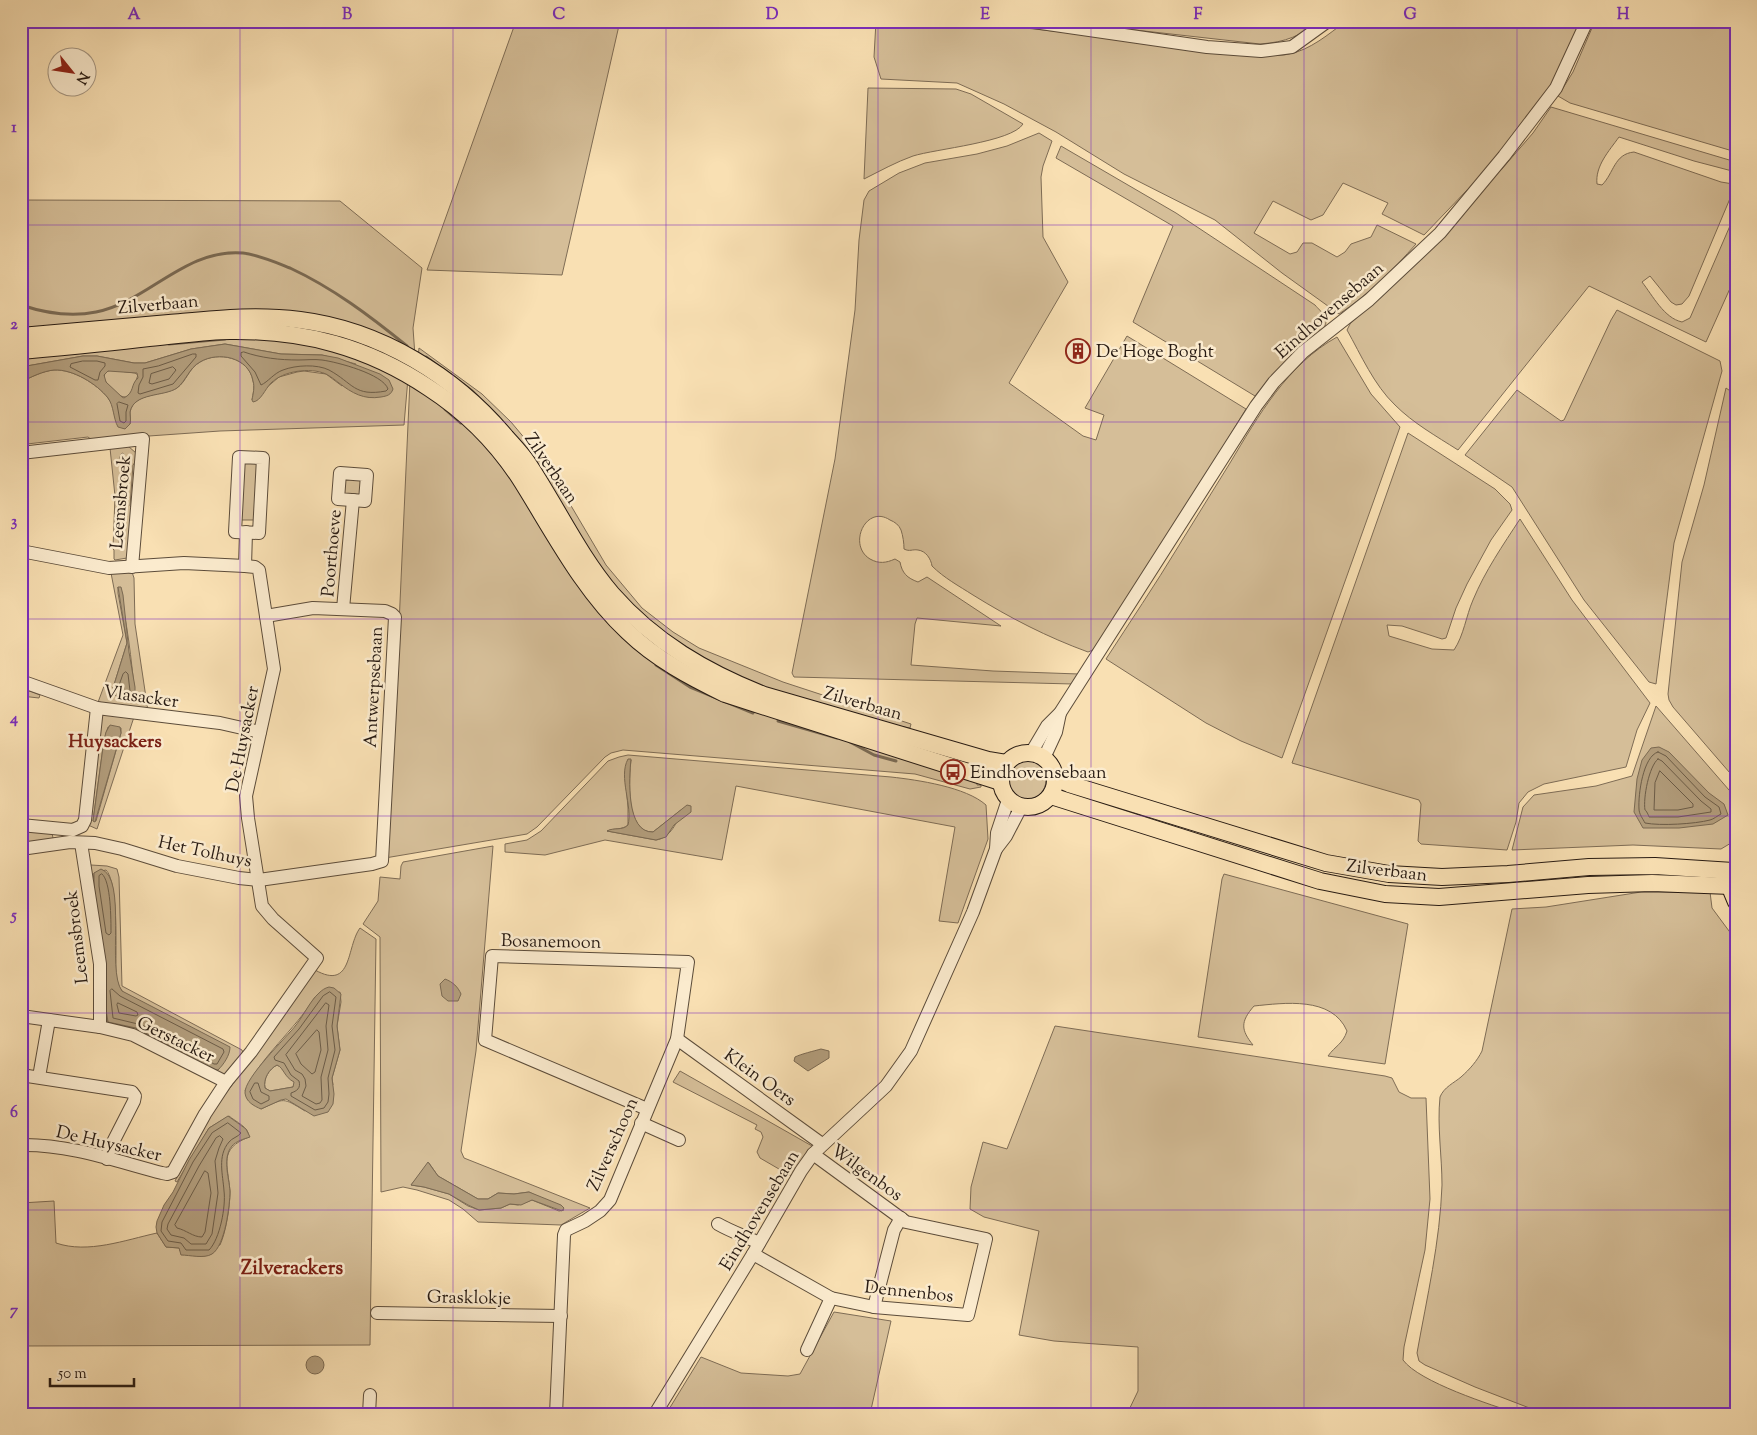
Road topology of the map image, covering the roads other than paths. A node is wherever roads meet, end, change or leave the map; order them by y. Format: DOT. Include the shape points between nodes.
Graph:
graph roads {
  1 [pos="1027,21"];
  2 [pos="1328,21"];
  3 [pos="1587,21"];
  4 [pos="21,336"];
  5 [pos="21,351"];
  6 [pos="21,453"];
  7 [pos="353,500"];
  8 [pos="246,532"];
  9 [pos="21,551"];
  10 [pos="245,566"];
  11 [pos="132,567"];
  12 [pos="343,609"];
  13 [pos="266,616"];
  14 [pos="21,681"];
  15 [pos="97,708"];
  16 [pos="260,732"];
  17 [pos="1038,755"];
  18 [pos="1006,763"];
  19 [pos="1055,778"];
  20 [pos="1000,782"];
  21 [pos="1051,796"];
  22 [pos="1014,804"];
  23 [pos="21,825"];
  24 [pos="81,843"];
  25 [pos="21,849"];
  26 [pos="382,861"];
  27 [pos="1733,874"];
  28 [pos="259,880"];
  29 [pos="1736,902"];
  30 [pos="688,962"];
  31 [pos="21,1016"];
  32 [pos="49,1020"];
  33 [pos="100,1027"];
  34 [pos="677,1039"];
  35 [pos="21,1075"];
  36 [pos="38,1077"];
  37 [pos="226,1082"];
  38 [pos="646,1109"];
  39 [pos="641,1123"];
  40 [pos="679,1140"];
  41 [pos="822,1144"];
  42 [pos="21,1145"];
  43 [pos="813,1154"];
  44 [pos="107,1158"];
  45 [pos="901,1218"];
  46 [pos="718,1224"];
  47 [pos="756,1249"];
  48 [pos="831,1298"];
  49 [pos="874,1307"];
  50 [pos="377,1313"];
  51 [pos="561,1316"];
  52 [pos="806,1350"];
  53 [pos="370,1396"];
  54 [pos="369,1414"];
  55 [pos="556,1414"];
  56 [pos="655,1414"];
  1 -- 2 [label="street" via="1207,46 1261,50 1292,48"];
  3 -- 17 [label="street, Eindhovensebaan" via="1556,88 1440,233 1369,300 1303,352 1256,406 1060,713 1056,732"];
  4 -- 18 [label="main road, Zilverbaan" via="251,316 301,320 373,340 417,361 454,385 491,419 526,460 602,582 631,614 675,650 729,681 764,695"];
  5 -- 20 [label="main road, Zilverbaan" via="228,330 316,338 391,365 443,397 484,432 513,468 585,582 627,632 651,651 688,676 725,694"];
  6 -- 11 [label="street, Leemsbroek" via="143,439"];
  7 -- 12 [label="street, Poorthoeve"];
  8 -- 8 [label="street" via="259,533 263,458 239,457 235,532"];
  8 -- 10 [label="street"];
  9 -- 11 [label="street" via="96,567"];
  10 -- 11 [label="street" via="184,563"];
  10 -- 13 [label="street, De Huysacker" via="258,570"];
  12 -- 13 [label="street, Antwerpsebaan" via="313,608"];
  12 -- 26 [label="street, Antwerpsebaan" via="385,611 394,617"];
  13 -- 16 [label="street, De Huysacker" via="274,669"];
  14 -- 15 [label="street, Vlasacker"];
  15 -- 16 [label="street, Vlasacker" via="220,723"];
  15 -- 23 [label="street" via="85,820 74,830"];
  16 -- 28 [label="street, De Huysacker" via="246,796"];
  17 -- 18 [label="main road" via="1022,753"];
  17 -- 19 [label="main road" via="1052,766"];
  18 -- 20 [label="main road"];
  19 -- 21 [label="main road"];
  19 -- 27 [label="main road, Zilverbaan" via="1326,863 1389,874 1442,877 1655,866"];
  20 -- 22 [label="main road" via="1002,792"];
  21 -- 22 [label="main road" via="1029,808"];
  21 -- 27 [label="main road, Zilverbaan" via="1320,881 1385,894 1439,897"];
  22 -- 41 [label="street, Eindhovensebaan" via="997,832 996,849 973,912 912,1050 886,1086"];
  24 -- 25 [label="street, Het Tolhuys"];
  24 -- 28 [label="street, Het Tolhuys" via="122,849 177,866"];
  24 -- 33 [label="street, Leemsbroek" via="100,964"];
  26 -- 28 [label="street, Het Tolhuys"];
  27 -- 29 [label="main road"];
  28 -- 37 [label="street, De Huysacker" via="262,906 272,919 318,958"];
  30 -- 34 [label="street, Zilverschoon"];
  30 -- 38 [label="street, Bosanemoon" via="492,956 485,1040"];
  31 -- 32 [label="street, Gerstacker"];
  32 -- 33 [label="street, Gerstacker"];
  32 -- 36 [label="street"];
  33 -- 37 [label="street, Gerstacker" via="133,1035"];
  34 -- 38 [label="street, Zilverschoon"];
  34 -- 41 [label="street, Klein Oers"];
  35 -- 36 [label="street"];
  36 -- 44 [label="street" via="132,1092 134,1101"];
  37 -- 44 [label="street, De Huysacker" via="173,1172 162,1173"];
  38 -- 39 [label="street, Zilverschoon"];
  39 -- 40 [label="street"];
  39 -- 51 [label="street, Zilverschoon" via="610,1200 600,1211 566,1230"];
  41 -- 43 [label="street, Eindhovensebaan"];
  42 -- 44 [label="street, De Huysacker" via="39,1145"];
  43 -- 45 [label="street, Wilgenbos"];
  43 -- 47 [label="street, Eindhovensebaan"];
  45 -- 49 [label="street" via="894,1230"];
  45 -- 49 [label="street, Dennenbos" via="906,1222 986,1239 968,1315"];
  46 -- 47 [label="street, Dennenbos" via="744,1235"];
  47 -- 48 [label="street, Dennenbos"];
  47 -- 56 [label="street, Eindhovensebaan"];
  48 -- 49 [label="street, Dennenbos"];
  48 -- 52 [label="street"];
  50 -- 51 [label="street, Grasklokje"];
  51 -- 55 [label="street, Zilverschoon"];
  53 -- 54 [label="street"];
}
